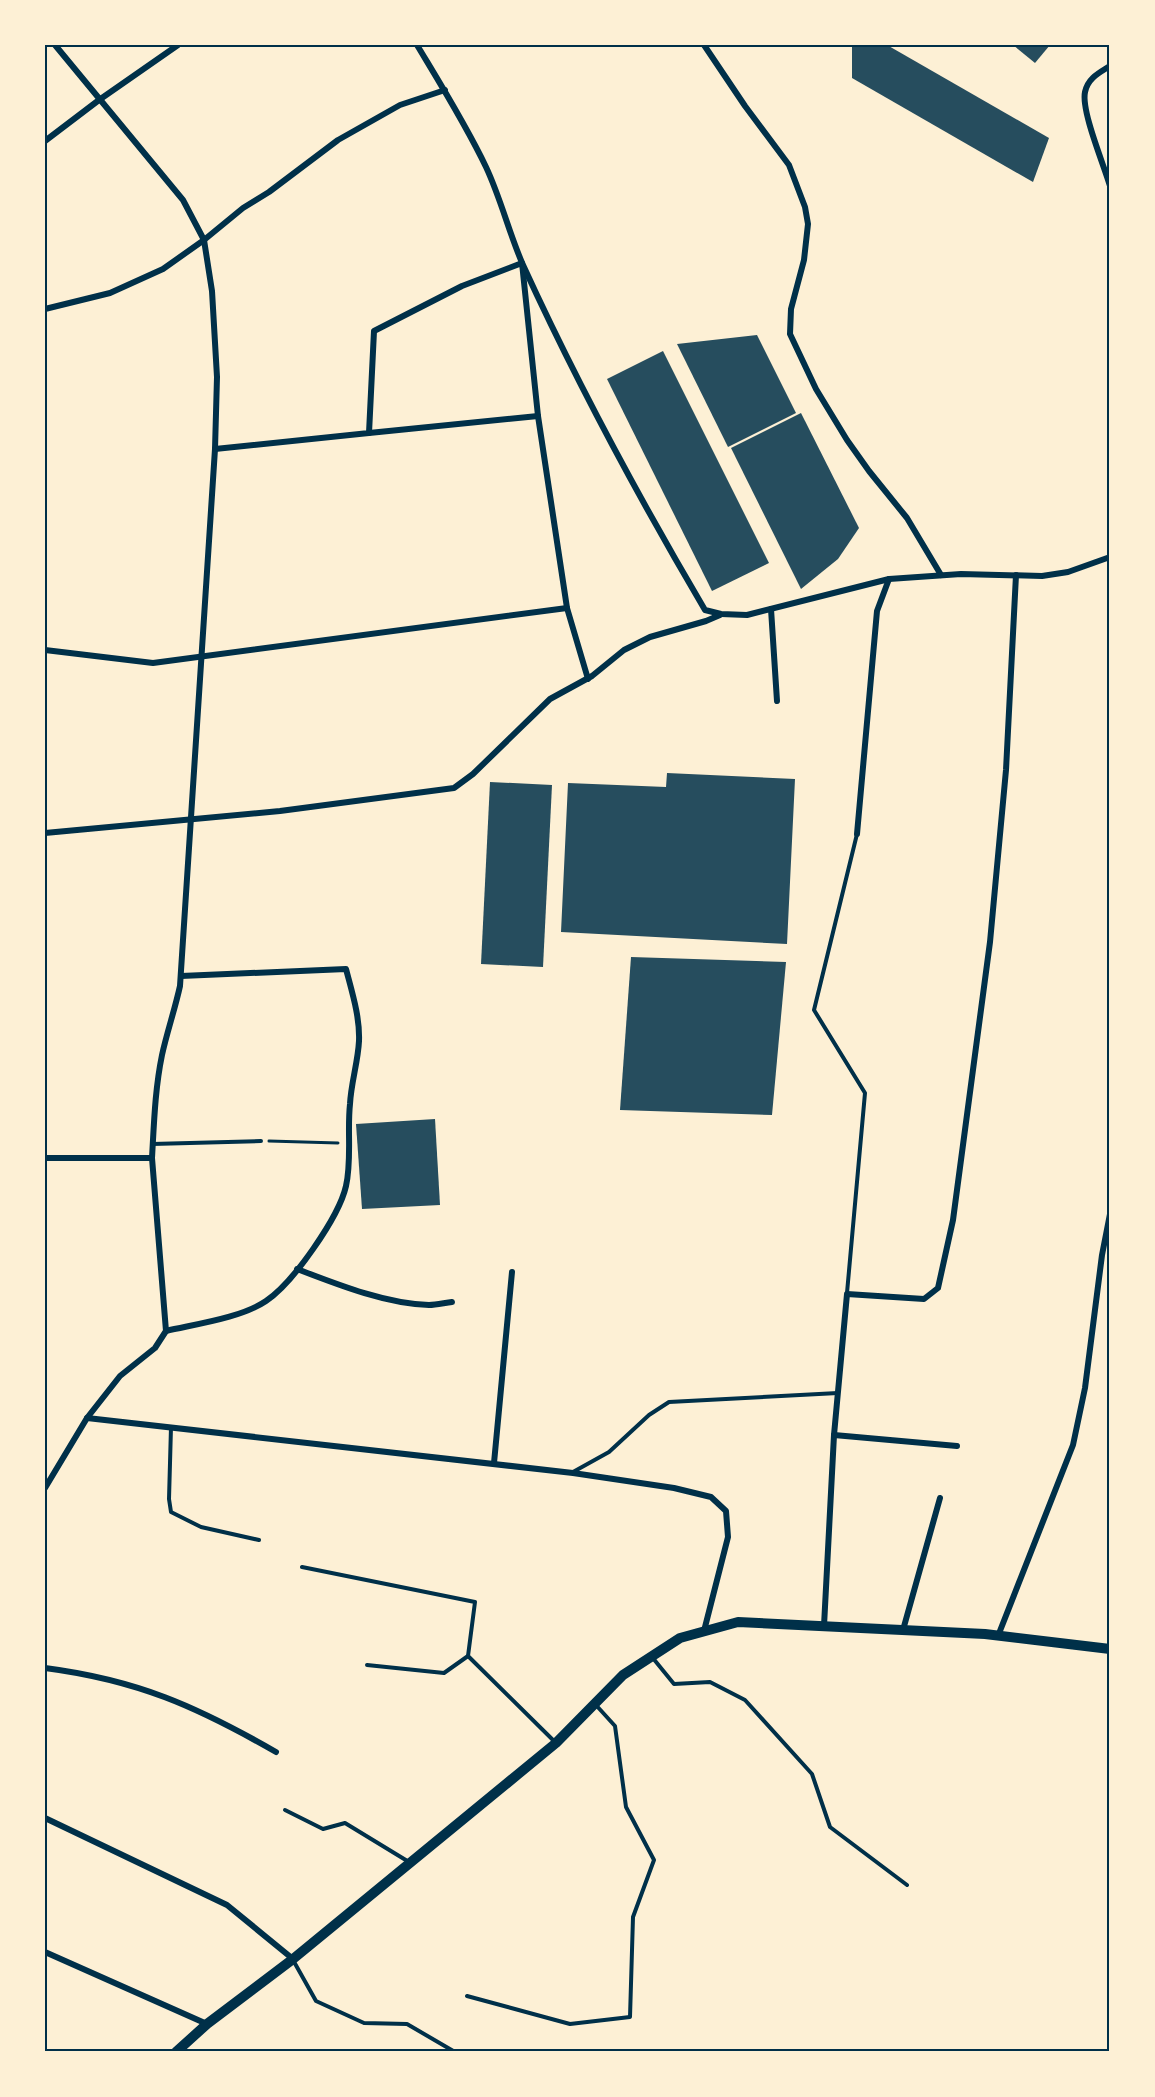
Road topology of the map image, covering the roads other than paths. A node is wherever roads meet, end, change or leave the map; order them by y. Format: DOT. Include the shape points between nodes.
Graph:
graph roads {
  1 [pos="56,45"];
  2 [pos="178,45"];
  3 [pos="417,45"];
  4 [pos="704,45"];
  5 [pos="1110,66"];
  6 [pos="445,90"];
  7 [pos="99,99"];
  8 [pos="45,141"];
  9 [pos="1110,186"];
  10 [pos="204,240"];
  11 [pos="522,263"];
  12 [pos="45,309"];
  13 [pos="538,416"];
  14 [pos="369,433"];
  15 [pos="215,449"];
  16 [pos="1110,557"];
  17 [pos="941,575"];
  18 [pos="1016,575"];
  19 [pos="889,579"];
  20 [pos="567,608"];
  21 [pos="771,609"];
  22 [pos="721,614"];
  23 [pos="45,650"];
  24 [pos="201,658"];
  25 [pos="588,679"];
  26 [pos="777,701"];
  27 [pos="192,820"];
  28 [pos="45,833"];
  29 [pos="857,834"];
  30 [pos="181,976"];
  31 [pos="261,1141"];
  32 [pos="152,1144"];
  33 [pos="45,1158"];
  34 [pos="152,1158"];
  35 [pos="1110,1214"];
  36 [pos="297,1269"];
  37 [pos="512,1272"];
  38 [pos="847,1294"];
  39 [pos="452,1302"];
  40 [pos="166,1331"];
  41 [pos="838,1392"];
  42 [pos="87,1418"];
  43 [pos="171,1427"];
  44 [pos="834,1435"];
  45 [pos="957,1446"];
  46 [pos="494,1463"];
  47 [pos="573,1473"];
  48 [pos="45,1488"];
  49 [pos="940,1498"];
  50 [pos="259,1540"];
  51 [pos="302,1567"];
  52 [pos="824,1626"];
  53 [pos="903,1630"];
  54 [pos="704,1631"];
  55 [pos="998,1636"];
  56 [pos="1110,1648"];
  57 [pos="468,1656"];
  58 [pos="652,1656"];
  59 [pos="367,1665"];
  60 [pos="45,1668"];
  61 [pos="594,1704"];
  62 [pos="556,1743"];
  63 [pos="276,1752"];
  64 [pos="285,1810"];
  65 [pos="45,1818"];
  66 [pos="409,1862"];
  67 [pos="907,1885"];
  68 [pos="45,1952"];
  69 [pos="293,1959"];
  70 [pos="467,1996"];
  71 [pos="207,2024"];
  72 [pos="176,2052"];
  73 [pos="455,2052"];
  1 -- 7 [label="street"];
  2 -- 7 [label="street"];
  3 -- 6 [label="street"];
  4 -- 17 [label="street" via="789,165 805,207 808,224 804,260 790,334 837,423 907,518"];
  5 -- 9 [label="street" via="1093,77 1085,90 1084,105"];
  6 -- 10 [label="street" via="400,105 338,140"];
  6 -- 11 [label="street" via="486,168"];
  7 -- 8 [label="street"];
  7 -- 10 [label="street" via="183,200"];
  10 -- 12 [label="street" via="163,269 110,293"];
  10 -- 15 [label="street" via="212,291 217,377"];
  11 -- 13 [label="street"];
  11 -- 14 [label="street" via="462,286 374,331"];
  11 -- 22 [label="street" via="649,515 705,610"];
  13 -- 14 [label="street"];
  13 -- 20 [label="street"];
  14 -- 15 [label="street"];
  15 -- 24 [label="street"];
  16 -- 18 [label="street" via="1068,572"];
  17 -- 18 [label="street"];
  17 -- 19 [label="street"];
  18 -- 38 [label="street" via="1006,770 990,942 953,1220 938,1288 924,1299"];
  19 -- 21 [label="street"];
  19 -- 29 [label="street" via="877,610"];
  20 -- 24 [label="street"];
  20 -- 25 [label="street"];
  21 -- 22 [label="street" via="747,615"];
  21 -- 26 [label="street"];
  22 -- 25 [label="street" via="650,637 624,650"];
  23 -- 24 [label="street" via="153,663"];
  24 -- 27 [label="street"];
  25 -- 27 [label="street" via="550,699 454,788"];
  27 -- 28 [label="street"];
  27 -- 30 [label="street"];
  29 -- 38 [label="lane" via="814,1010 865,1093"];
  30 -- 32 [label="street" via="162,1053"];
  30 -- 36 [label="street" via="346,969 359,1040 350,1104 346,1186 336,1213"];
  31 -- 32 [label="lane"];
  32 -- 34 [label="street"];
  33 -- 34 [label="street"];
  34 -- 40 [label="street"];
  35 -- 55 [label="street" via="1073,1445"];
  36 -- 39 [label="street" via="381,1298 429,1305"];
  36 -- 40 [label="street" via="267,1301 246,1311"];
  37 -- 46 [label="street"];
  38 -- 41 [label="street"];
  40 -- 42 [label="street" via="155,1348 120,1376"];
  41 -- 44 [label="street"];
  41 -- 47 [label="lane" via="669,1402 609,1452"];
  42 -- 43 [label="street"];
  42 -- 48 [label="street"];
  43 -- 46 [label="street"];
  43 -- 50 [label="lane" via="171,1512 201,1527"];
  44 -- 45 [label="street"];
  44 -- 52 [label="street"];
  46 -- 47 [label="street"];
  47 -- 54 [label="street" via="711,1497 726,1511 728,1537"];
  49 -- 53 [label="street"];
  51 -- 57 [label="lane" via="475,1602"];
  52 -- 53 [label="main road"];
  52 -- 54 [label="main road" via="738,1622"];
  53 -- 55 [label="main road"];
  54 -- 58 [label="main road" via="680,1638"];
  55 -- 56 [label="main road"];
  57 -- 59 [label="lane" via="444,1672"];
  57 -- 62 [label="lane"];
  58 -- 61 [label="main road" via="623,1675"];
  58 -- 67 [label="lane" via="674,1684 710,1682 745,1700 812,1774 830,1827"];
  60 -- 63 [label="street" via="80,1672 150,1691 217,1719"];
  61 -- 62 [label="main road"];
  61 -- 70 [label="lane" via="615,1726 626,1807 654,1860 633,1917 630,2017 570,2024"];
  62 -- 66 [label="main road"];
  64 -- 66 [label="lane" via="323,1829 345,1823"];
  65 -- 69 [label="street" via="227,1905"];
  66 -- 69 [label="main road"];
  68 -- 71 [label="street"];
  69 -- 71 [label="main road"];
  69 -- 73 [label="lane" via="316,2001 364,2023 407,2024"];
  71 -- 72 [label="main road"];
}
